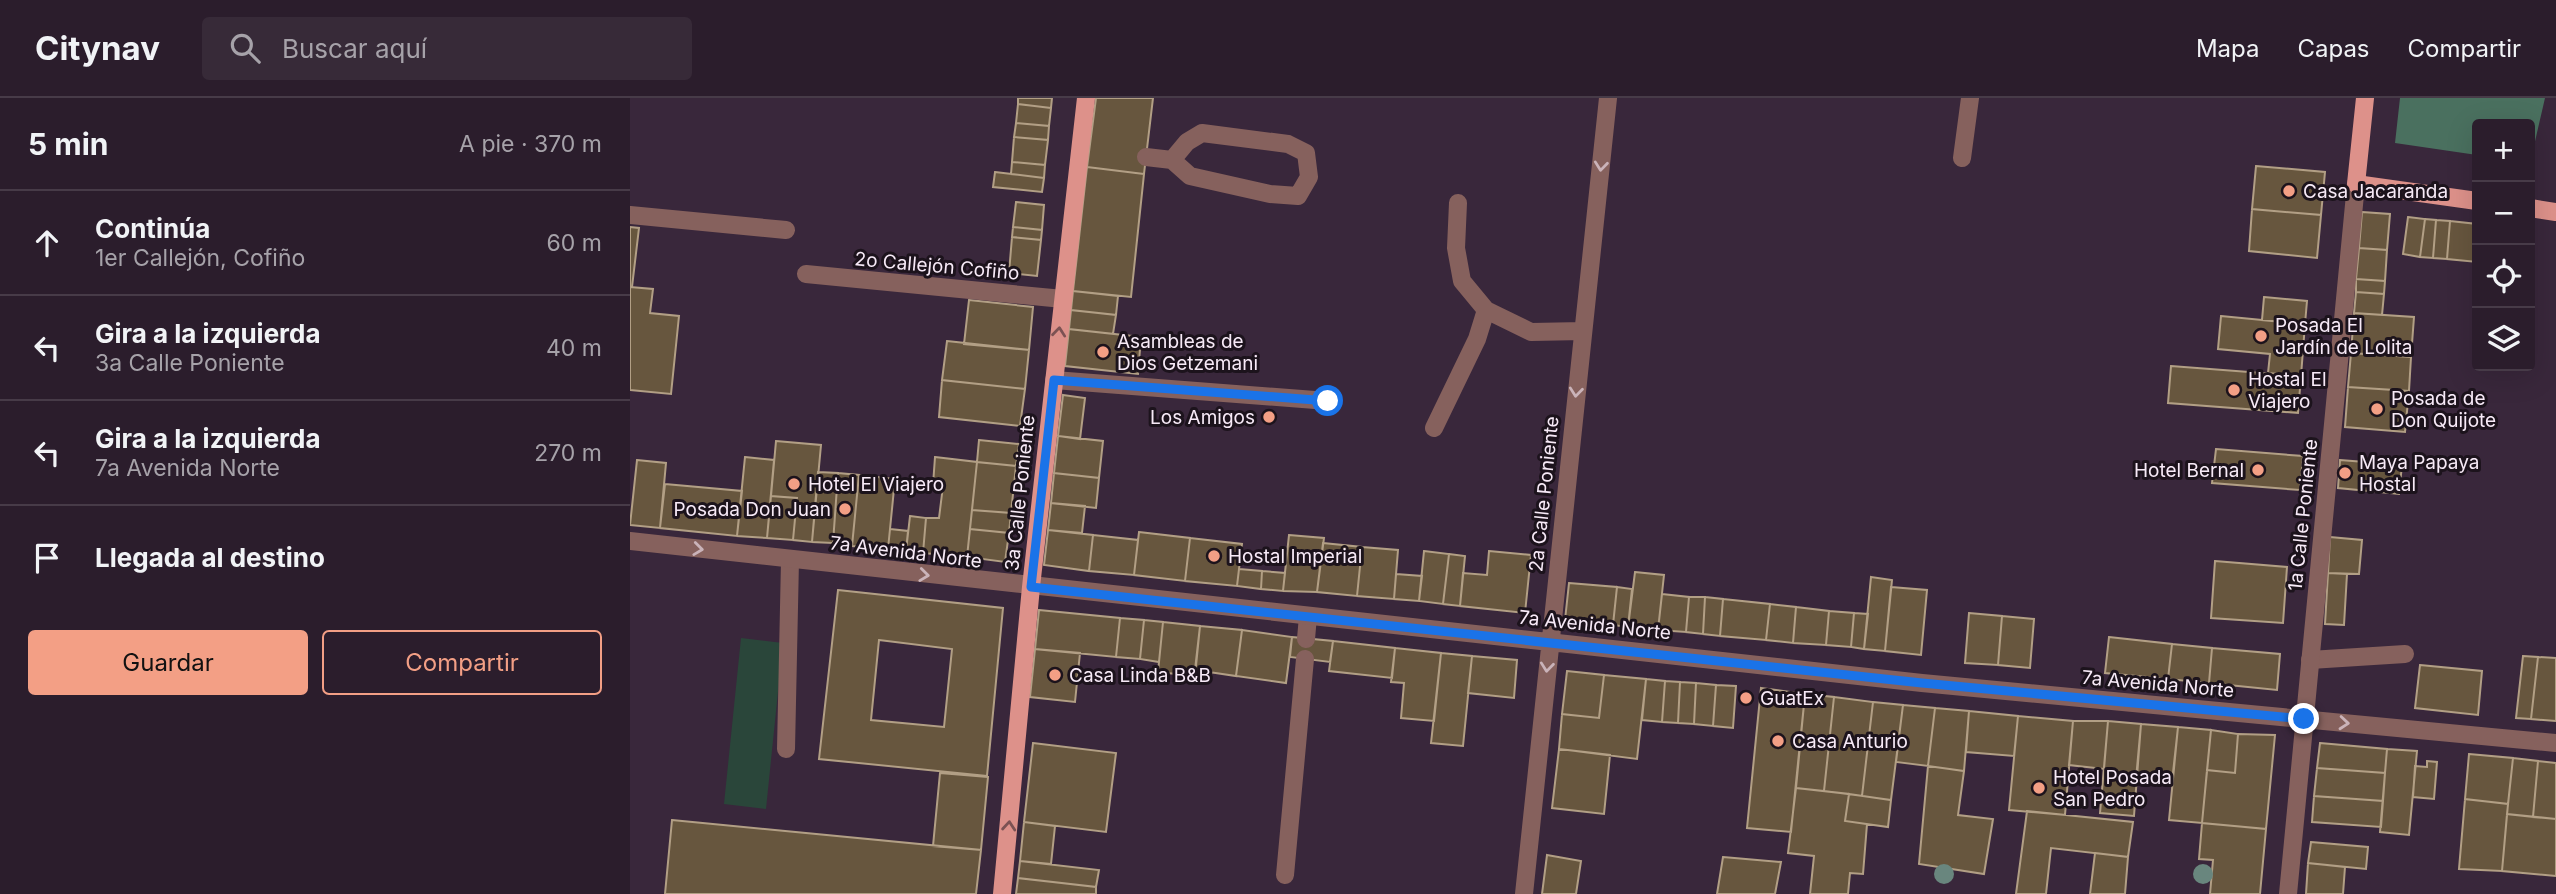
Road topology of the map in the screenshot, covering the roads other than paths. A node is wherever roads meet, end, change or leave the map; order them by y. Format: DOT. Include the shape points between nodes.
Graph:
graph roads {
  1 [pos="1086,98"];
  2 [pos="1608,98"];
  3 [pos="1970,98"];
  4 [pos="2365,98"];
  5 [pos="1146,157"];
  6 [pos="1962,158"];
  7 [pos="1172,160"];
  8 [pos="2356,184"];
  9 [pos="2472,200"];
  10 [pos="1458,203"];
  11 [pos="2535,209"];
  12 [pos="2556,212"];
  13 [pos="630,215"];
  14 [pos="786,230"];
  15 [pos="806,274"];
  16 [pos="1063,299"];
  17 [pos="1486,310"];
  18 [pos="1583,331"];
  19 [pos="1054,380"];
  20 [pos="1328,401"];
  21 [pos="1434,428"];
  22 [pos="630,541"];
  23 [pos="790,559"];
  24 [pos="1031,587"];
  25 [pos="1308,616"];
  26 [pos="1306,639"];
  27 [pos="1550,640"];
  28 [pos="2405,654"];
  29 [pos="1305,659"];
  30 [pos="2310,660"];
  31 [pos="2304,719"];
  32 [pos="2556,743"];
  33 [pos="786,749"];
  34 [pos="1285,875"];
  35 [pos="1002,894"];
  36 [pos="1524,894"];
  37 [pos="2288,894"];
  1 -- 16 [label="main road, 3a Calle Poniente" via="1085,149"];
  2 -- 18 [label="street, 2a Calle Poniente, one-way"];
  3 -- 6 [label="street"];
  4 -- 8 [label="main road, 1a Calle Poniente"];
  5 -- 7 [label="street"];
  7 -- 7 [label="street" via="1202,133 1288,144 1306,153 1308,177 1298,196 1270,194 1190,176"];
  8 -- 9 [label="main road"];
  8 -- 30 [label="street, 1a Calle Poniente"];
  10 -- 17 [label="street" via="1456,248 1462,281"];
  11 -- 12 [label="main road"];
  13 -- 14 [label="street"];
  15 -- 16 [label="street, 2o Callejón Cofiño"];
  19 -- 16 [label="main road, 3a Calle Poniente, one-way"];
  17 -- 18 [label="street" via="1531,332"];
  17 -- 21 [label="street"];
  18 -- 27 [label="street, 2a Calle Poniente, one-way"];
  19 -- 20 [label="street"];
  19 -- 24 [label="main road, 3a Calle Poniente"];
  22 -- 23 [label="street, 7a Avenida Norte, one-way"];
  23 -- 24 [label="street, 7a Avenida Norte, one-way"];
  23 -- 33 [label="street"];
  24 -- 25 [label="street, 7a Avenida Norte"];
  35 -- 24 [label="main road, 3a Calle Poniente, one-way"];
  25 -- 26 [label="street"];
  25 -- 27 [label="street, 7a Avenida Norte"];
  27 -- 31 [label="street, 7a Avenida Norte" via="1922,683"];
  27 -- 36 [label="street, 2a Calle Poniente, one-way"];
  28 -- 30 [label="street"];
  29 -- 34 [label="street"];
  30 -- 31 [label="street, 1a Calle Poniente"];
  31 -- 32 [label="street, 7a Avenida Norte, one-way"];
  31 -- 37 [label="street, 1a Calle Poniente"];
}
